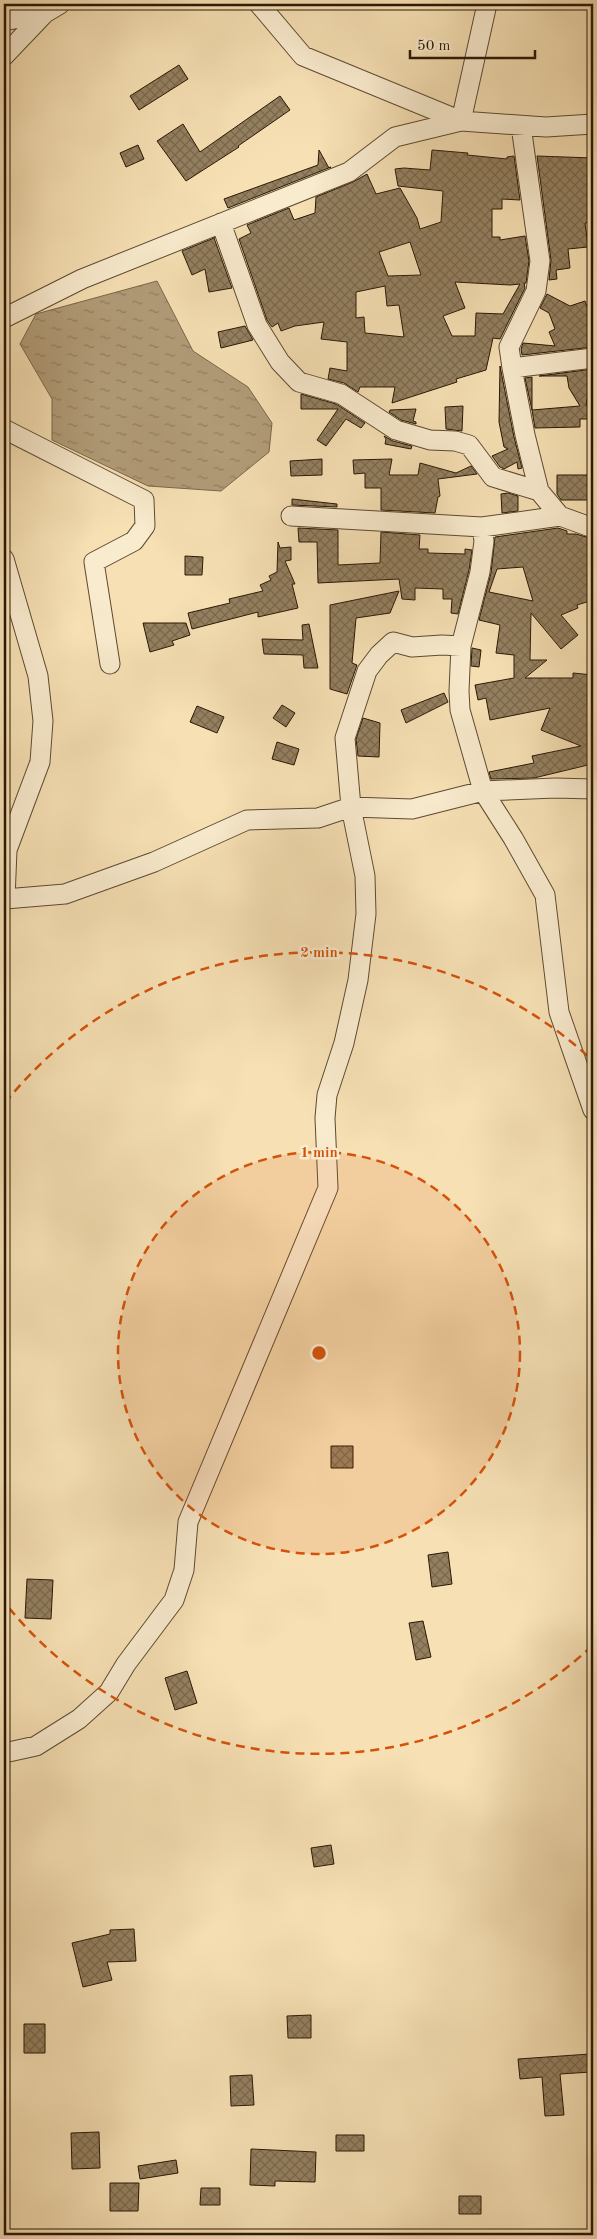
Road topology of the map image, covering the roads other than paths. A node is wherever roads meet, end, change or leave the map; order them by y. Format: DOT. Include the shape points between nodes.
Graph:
graph roads {
  1 [pos="258,4"];
  2 [pos="487,4"];
  3 [pos="52,8"];
  4 [pos="4,21"];
  5 [pos="4,56"];
  6 [pos="461,121"];
  7 [pos="593,124"];
  8 [pos="521,126"];
  9 [pos="222,223"];
  10 [pos="4,318"];
  11 [pos="593,358"];
  12 [pos="512,368"];
  13 [pos="4,429"];
  14 [pos="539,491"];
  15 [pos="291,516"];
  16 [pos="560,516"];
  17 [pos="482,527"];
  18 [pos="593,528"];
  19 [pos="4,559"];
  20 [pos="461,646"];
  21 [pos="110,664"];
  22 [pos="593,789"];
  23 [pos="483,792"];
  24 [pos="351,807"];
  25 [pos="4,900"];
  26 [pos="593,1110"];
  27 [pos="4,1753"];
  1 -- 6 [label="street" via="303,56"];
  2 -- 6 [label="street"];
  3 -- 4 [label="street"];
  3 -- 5 [label="street"];
  6 -- 8 [label="street"];
  6 -- 9 [label="street" via="395,137 350,172"];
  7 -- 8 [label="street"];
  8 -- 12 [label="street" via="540,261 536,292 509,347"];
  9 -- 10 [label="street" via="82,279"];
  9 -- 14 [label="street" via="257,325 280,362 299,382 341,394 396,430 430,440 469,445 493,477"];
  11 -- 12 [label="street"];
  12 -- 14 [label="street"];
  13 -- 21 [label="street" via="144,500 145,526 140,534 94,562"];
  14 -- 16 [label="street"];
  15 -- 17 [label="street"];
  16 -- 17 [label="street"];
  16 -- 18 [label="street"];
  17 -- 20 [label="street" via="480,572"];
  19 -- 25 [label="street" via="38,676 43,720 40,762 7,850"];
  20 -- 23 [label="street" via="460,710"];
  20 -- 24 [label="street" via="412,647 393,642 367,671 345,738"];
  22 -- 23 [label="street"];
  23 -- 24 [label="street" via="412,809"];
  23 -- 26 [label="street" via="545,895 559,1012"];
  24 -- 25 [label="street" via="318,818 247,820 154,862 65,894"];
  24 -- 27 [label="street" via="365,876 366,914 358,980 344,1043 327,1095 328,1188 188,1522 184,1570 174,1600 108,1692 79,1719 36,1746"];
}
